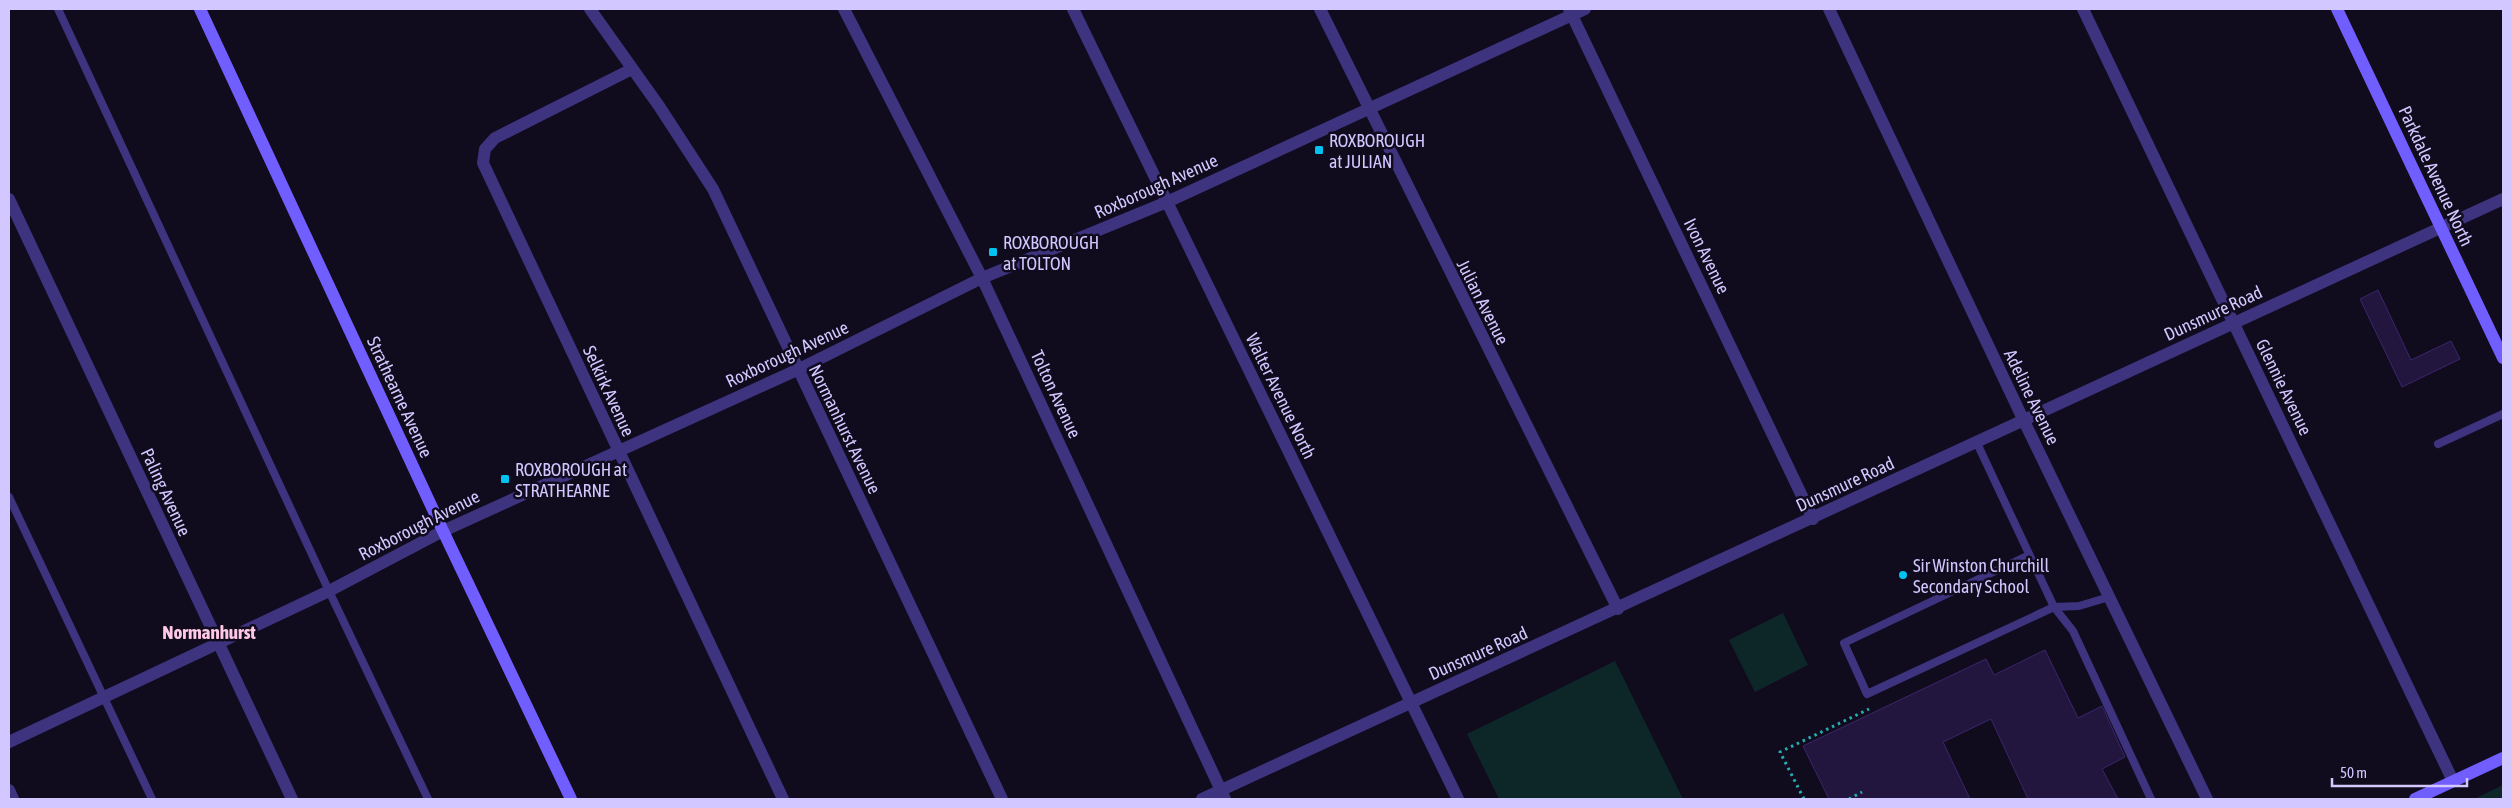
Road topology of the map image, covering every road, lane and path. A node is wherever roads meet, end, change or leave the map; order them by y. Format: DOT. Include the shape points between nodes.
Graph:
graph roads {
  1 [pos="58,9"];
  2 [pos="200,9"];
  3 [pos="590,9"];
  4 [pos="844,9"];
  5 [pos="1073,9"];
  6 [pos="1320,9"];
  7 [pos="1585,9"];
  8 [pos="1829,9"];
  9 [pos="2083,9"];
  10 [pos="2337,9"];
  11 [pos="1571,12"];
  12 [pos="632,69"];
  13 [pos="1368,109"];
  14 [pos="9,199"];
  15 [pos="2503,199"];
  16 [pos="1166,202"];
  17 [pos="2441,228"];
  18 [pos="982,278"];
  19 [pos="2234,323"];
  20 [pos="2503,358"];
  21 [pos="797,370"];
  22 [pos="2503,414"];
  23 [pos="2023,419"];
  24 [pos="1976,441"];
  25 [pos="2438,444"];
  26 [pos="618,452"];
  27 [pos="9,497"];
  28 [pos="1813,518"];
  29 [pos="442,531"];
  30 [pos="2029,555"];
  31 [pos="329,591"];
  32 [pos="2109,597"];
  33 [pos="2054,607"];
  34 [pos="1618,609"];
  35 [pos="218,642"];
  36 [pos="104,698"];
  37 [pos="1410,703"];
  38 [pos="1869,709"];
  39 [pos="9,742"];
  40 [pos="2503,758"];
  41 [pos="2453,781"];
  42 [pos="9,790"];
  43 [pos="1862,792"];
  44 [pos="1223,795"];
  45 [pos="13,799"];
  46 [pos="152,799"];
  47 [pos="292,799"];
  48 [pos="428,799"];
  49 [pos="571,799"];
  50 [pos="783,799"];
  51 [pos="1002,799"];
  52 [pos="1202,799"];
  53 [pos="1458,799"];
  54 [pos="1804,799"];
  55 [pos="1849,799"];
  56 [pos="2151,799"];
  57 [pos="2207,799"];
  58 [pos="2414,799"];
  1 -- 31 [label="lane"];
  2 -- 29 [label="street, Strathearne Avenue"];
  3 -- 12 [label="street, Normanhurst Avenue"];
  4 -- 18 [label="street, Tolton Avenue"];
  5 -- 16 [label="street, Walter Avenue North"];
  6 -- 13 [label="street, Julian Avenue"];
  7 -- 11 [label="street, Roxborough Avenue"];
  8 -- 23 [label="street, Adeline Avenue"];
  9 -- 19 [label="street, Glennie Avenue"];
  10 -- 17 [label="street, Parkdale Avenue North"];
  11 -- 13 [label="street, Roxborough Avenue"];
  11 -- 28 [label="street, Ivon Avenue"];
  12 -- 21 [label="street, Normanhurst Avenue" via="712,189"];
  12 -- 26 [label="street, Selkirk Avenue" via="495,138 487,145 482,160"];
  13 -- 16 [label="street, Roxborough Avenue"];
  13 -- 34 [label="street, Julian Avenue"];
  14 -- 35 [label="street, Paling Avenue"];
  15 -- 17 [label="street, Dunsmure Road"];
  16 -- 18 [label="street, Roxborough Avenue"];
  16 -- 37 [label="street, Walter Avenue North"];
  17 -- 19 [label="street, Dunsmure Road"];
  17 -- 20 [label="street, Parkdale Avenue North"];
  18 -- 21 [label="street, Roxborough Avenue"];
  18 -- 44 [label="street, Tolton Avenue"];
  19 -- 23 [label="street, Dunsmure Road"];
  19 -- 41 [label="street, Glennie Avenue"];
  21 -- 26 [label="street, Roxborough Avenue"];
  21 -- 51 [label="street, Normanhurst Avenue"];
  22 -- 25 [label="lane"];
  23 -- 24 [label="street, Dunsmure Road"];
  23 -- 32 [label="street, Adeline Avenue"];
  24 -- 28 [label="street, Dunsmure Road"];
  24 -- 30 [label="lane"];
  26 -- 29 [label="street, Roxborough Avenue"];
  26 -- 50 [label="street, Selkirk Avenue"];
  27 -- 36 [label="lane"];
  28 -- 34 [label="street, Dunsmure Road"];
  29 -- 31 [label="street, Roxborough Avenue"];
  29 -- 49 [label="street, Strathearne Avenue"];
  30 -- 33 [label="lane"];
  30 -- 33 [label="lane" via="1844,643 1867,694"];
  31 -- 35 [label="street, Roxborough Avenue"];
  31 -- 48 [label="lane"];
  32 -- 33 [label="lane" via="2079,606"];
  32 -- 57 [label="street, Adeline Avenue"];
  33 -- 56 [label="lane" via="2073,630"];
  34 -- 37 [label="street, Dunsmure Road"];
  35 -- 36 [label="street, Roxborough Avenue"];
  35 -- 47 [label="street, Paling Avenue"];
  36 -- 39 [label="street, Roxborough Avenue"];
  36 -- 46 [label="lane"];
  37 -- 44 [label="street, Dunsmure Road"];
  37 -- 53 [label="street, Walter Avenue North"];
  38 -- 54 [label="path" via="1780,752"];
  40 -- 41 [label="street"];
  41 -- 58 [label="street"];
  42 -- 45 [label="street"];
  43 -- 55 [label="path"];
  44 -- 52 [label="street, Dunsmure Road"];
}
